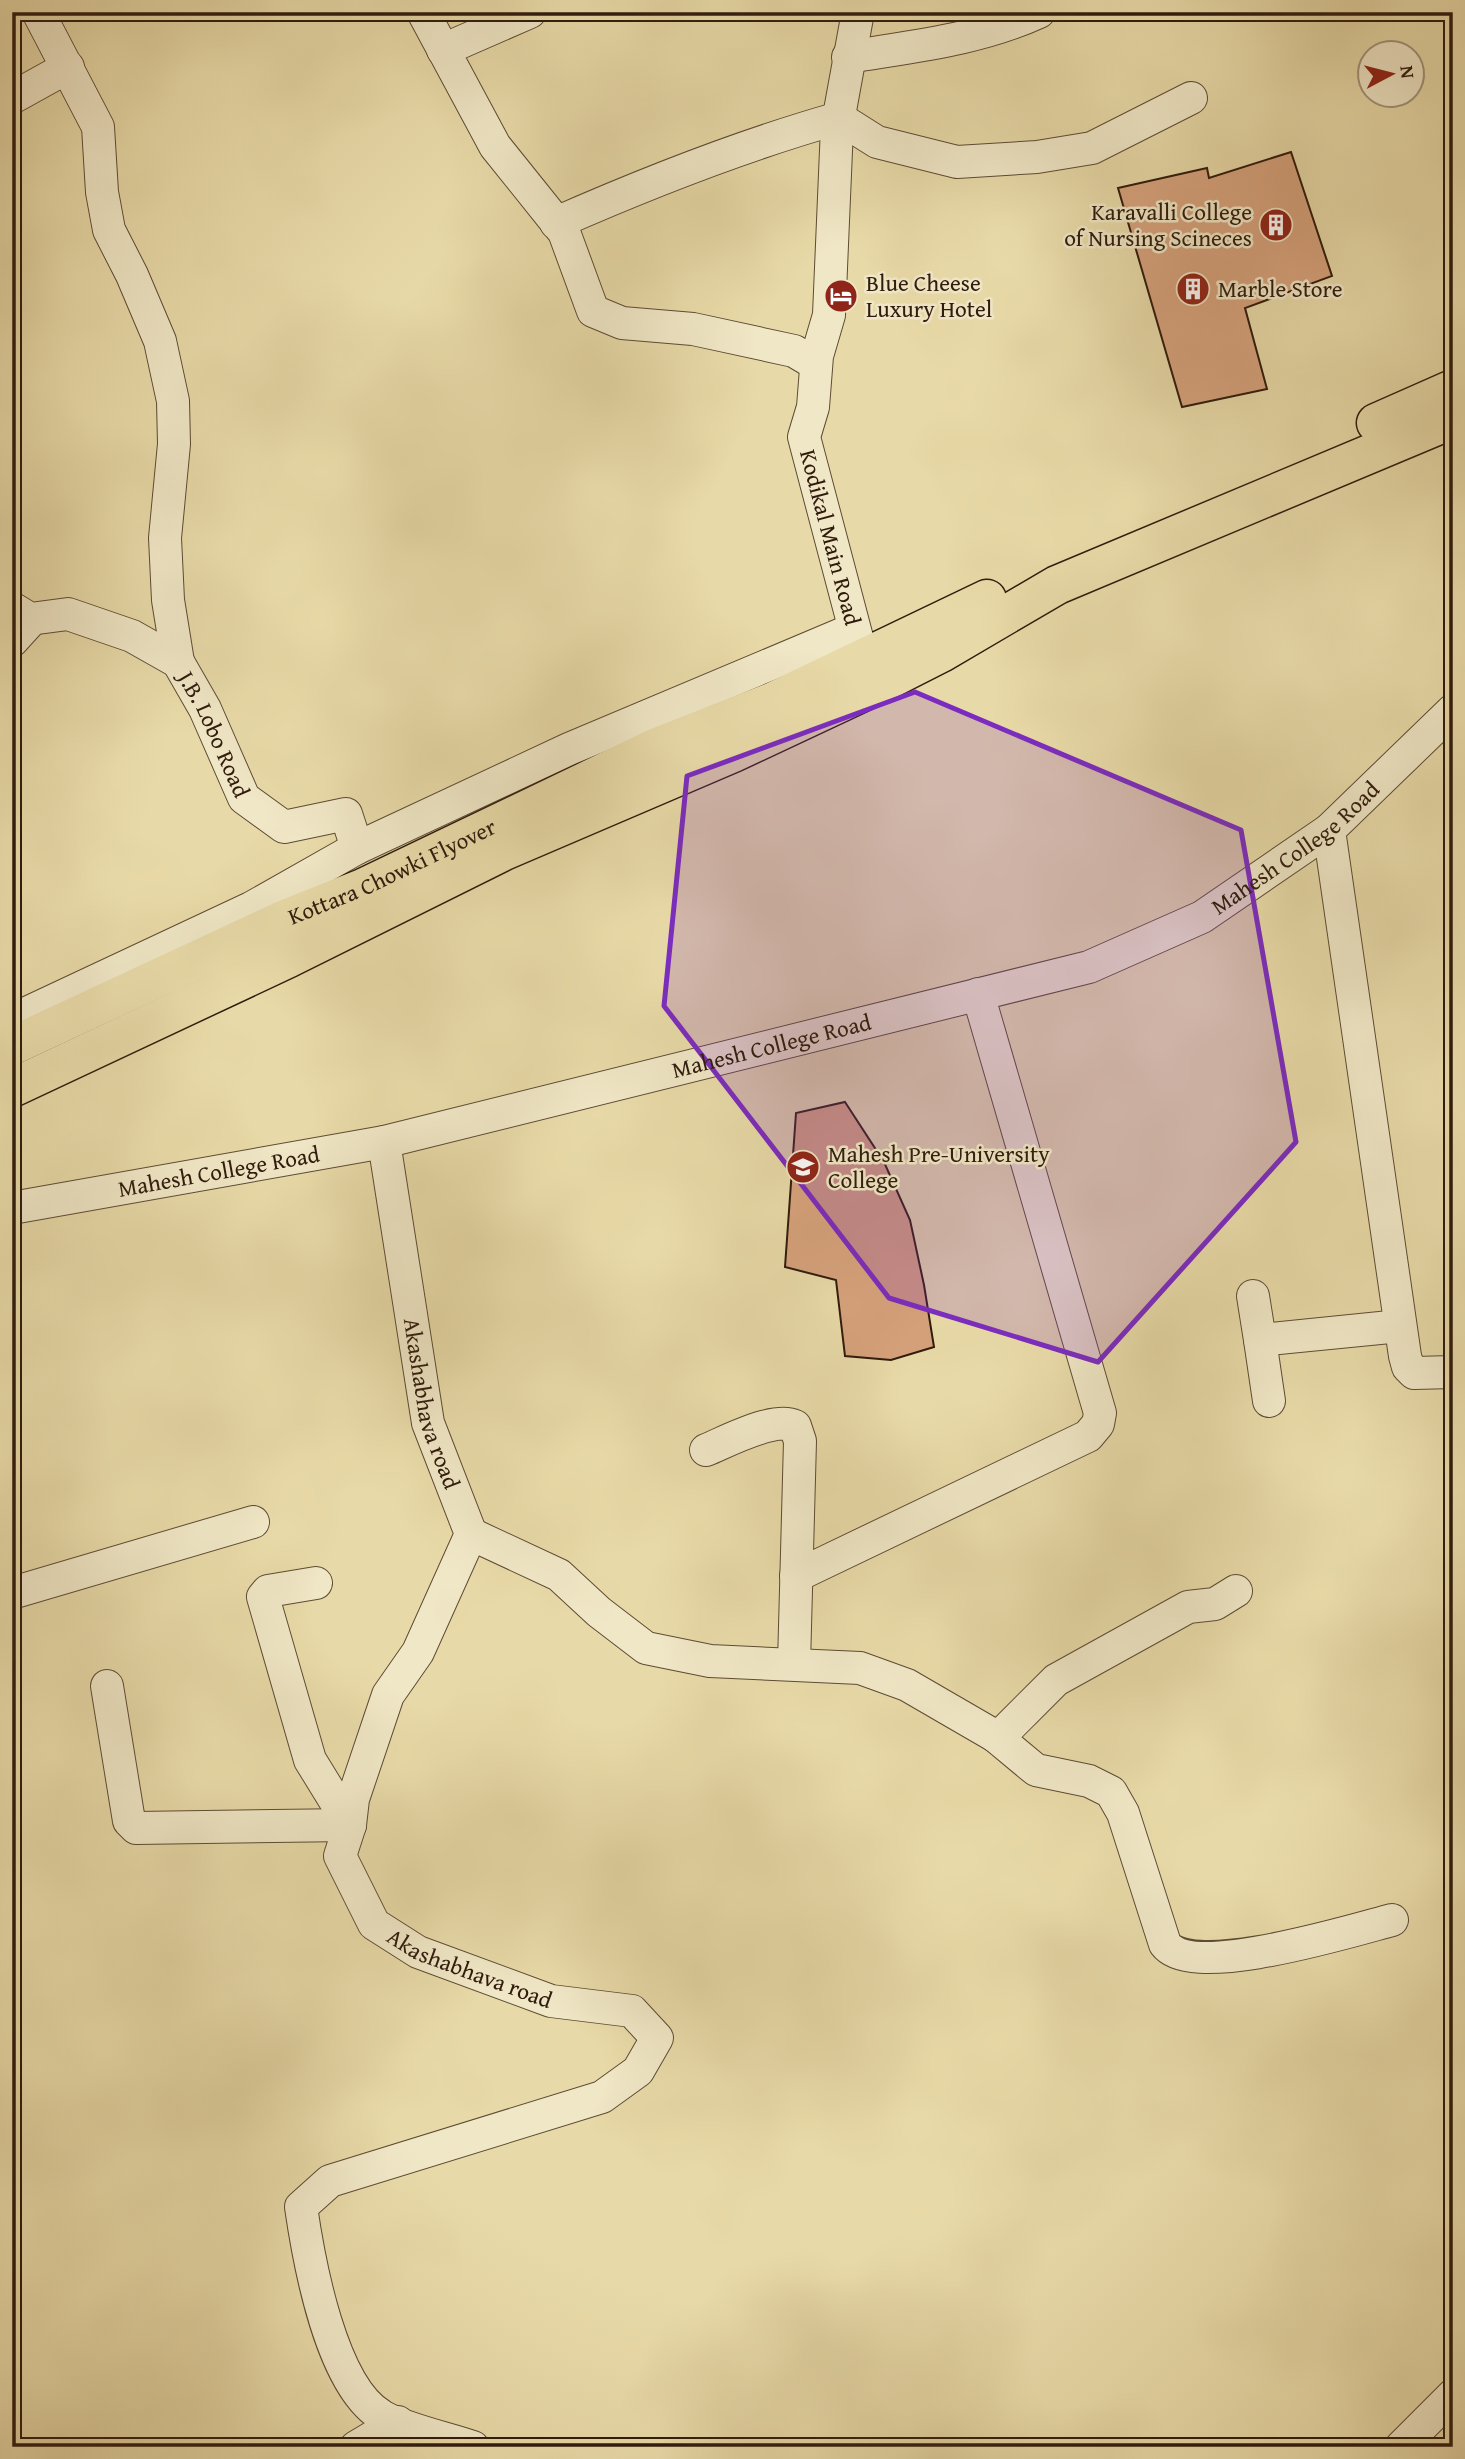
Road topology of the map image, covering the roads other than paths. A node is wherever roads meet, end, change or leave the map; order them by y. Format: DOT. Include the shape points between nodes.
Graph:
graph roads {
  1 [pos="38,12"];
  2 [pos="424,12"];
  3 [pos="530,12"];
  4 [pos="858,12"];
  5 [pos="1039,12"];
  6 [pos="443,50"];
  7 [pos="848,57"];
  8 [pos="68,67"];
  9 [pos="12,97"];
  10 [pos="1191,98"];
  11 [pos="839,117"];
  12 [pos="556,223"];
  13 [pos="816,364"];
  14 [pos="1453,389"];
  15 [pos="1453,419"];
  16 [pos="19,622"];
  17 [pos="865,658"];
  18 [pos="178,662"];
  19 [pos="1453,710"];
  20 [pos="1329,830"];
  21 [pos="357,848"];
  22 [pos="978,994"];
  23 [pos="12,1020"];
  24 [pos="12,1046"];
  25 [pos="12,1088"];
  26 [pos="384,1142"];
  27 [pos="12,1208"];
  28 [pos="1253,1296"];
  29 [pos="1400,1326"];
  30 [pos="1260,1340"];
  31 [pos="1453,1372"];
  32 [pos="1269,1401"];
  33 [pos="706,1450"];
  34 [pos="253,1522"];
  35 [pos="471,1534"];
  36 [pos="796,1576"];
  37 [pos="316,1583"];
  38 [pos="1236,1591"];
  39 [pos="12,1593"];
  40 [pos="793,1664"];
  41 [pos="107,1686"];
  42 [pos="995,1736"];
  43 [pos="350,1825"];
  44 [pos="1392,1920"];
  45 [pos="1453,2395"];
  46 [pos="398,2421"];
  47 [pos="356,2447"];
  48 [pos="474,2447"];
  49 [pos="1401,2447"];
  1 -- 8 [label="street"];
  2 -- 6 [label="street"];
  3 -- 6 [label="street"];
  4 -- 7 [label="street, Kodikal Main Road"];
  5 -- 7 [label="street" via="955,41"];
  6 -- 12 [label="street" via="495,146"];
  7 -- 11 [label="street, Kodikal Main Road"];
  8 -- 9 [label="street"];
  8 -- 18 [label="street" via="98,127 109,230 160,341 173,401 174,444 165,538"];
  10 -- 11 [label="street" via="1092,148 957,162 877,142"];
  11 -- 12 [label="street" via="642,185"];
  11 -- 13 [label="street, Kodikal Main Road" via="829,315"];
  12 -- 13 [label="street" via="564,232 593,311 622,323 694,329 780,348"];
  13 -- 17 [label="street, Kodikal Main Road" via="813,407 804,437"];
  14 -- 17 [label="highway" via="1068,558"];
  15 -- 17 [label="highway" via="1057,585 942,653"];
  16 -- 18 [label="street, J.B. Lobo Road" via="68,614 132,636"];
  17 -- 21 [label="street" via="569,749"];
  17 -- 24 [label="highway, Kottara Chowki Flyover" via="774,701 657,747 363,888 283,920"];
  17 -- 25 [label="highway" via="733,753 504,851"];
  18 -- 21 [label="street, J.B. Lobo Road" via="205,709 244,798 284,827 346,814"];
  19 -- 20 [label="street, Mahesh College Road"];
  20 -- 22 [label="street, Mahesh College Road" via="1202,917 1089,967"];
  20 -- 29 [label="street"];
  21 -- 23 [label="street" via="251,908"];
  22 -- 26 [label="street, Mahesh College Road"];
  22 -- 36 [label="street" via="1100,1413 1098,1424 1088,1436"];
  26 -- 27 [label="street, Mahesh College Road"];
  26 -- 35 [label="street, Akashabhava road" via="428,1423"];
  28 -- 30 [label="street"];
  29 -- 30 [label="street"];
  29 -- 31 [label="street" via="1408,1367 1414,1373"];
  30 -- 32 [label="street"];
  33 -- 36 [label="street" via="773,1424 794,1426 800,1441"];
  34 -- 39 [label="street"];
  35 -- 40 [label="street" via="559,1575 646,1648 710,1661"];
  35 -- 43 [label="street, Akashabhava road" via="418,1652 388,1696 353,1799"];
  36 -- 40 [label="street"];
  37 -- 43 [label="street" via="268,1591 263,1597 310,1760"];
  38 -- 42 [label="street" via="1215,1604 1188,1607 1056,1680"];
  40 -- 42 [label="street" via="860,1668 882,1674"];
  41 -- 43 [label="street" via="128,1821 136,1828"];
  42 -- 44 [label="street" via="1036,1770 1089,1781 1111,1792 1123,1812 1165,1944 1178,1956 1248,1955"];
  43 -- 46 [label="street, Akashabhava road" via="340,1856 374,1924 418,1952 551,2001 632,2011 657,2039 638,2071 602,2096 330,2181 301,2207 332,2347 355,2388 382,2416"];
  45 -- 49 [label="street"];
  46 -- 47 [label="street"];
  46 -- 48 [label="street, Akashabhava road"];
}
